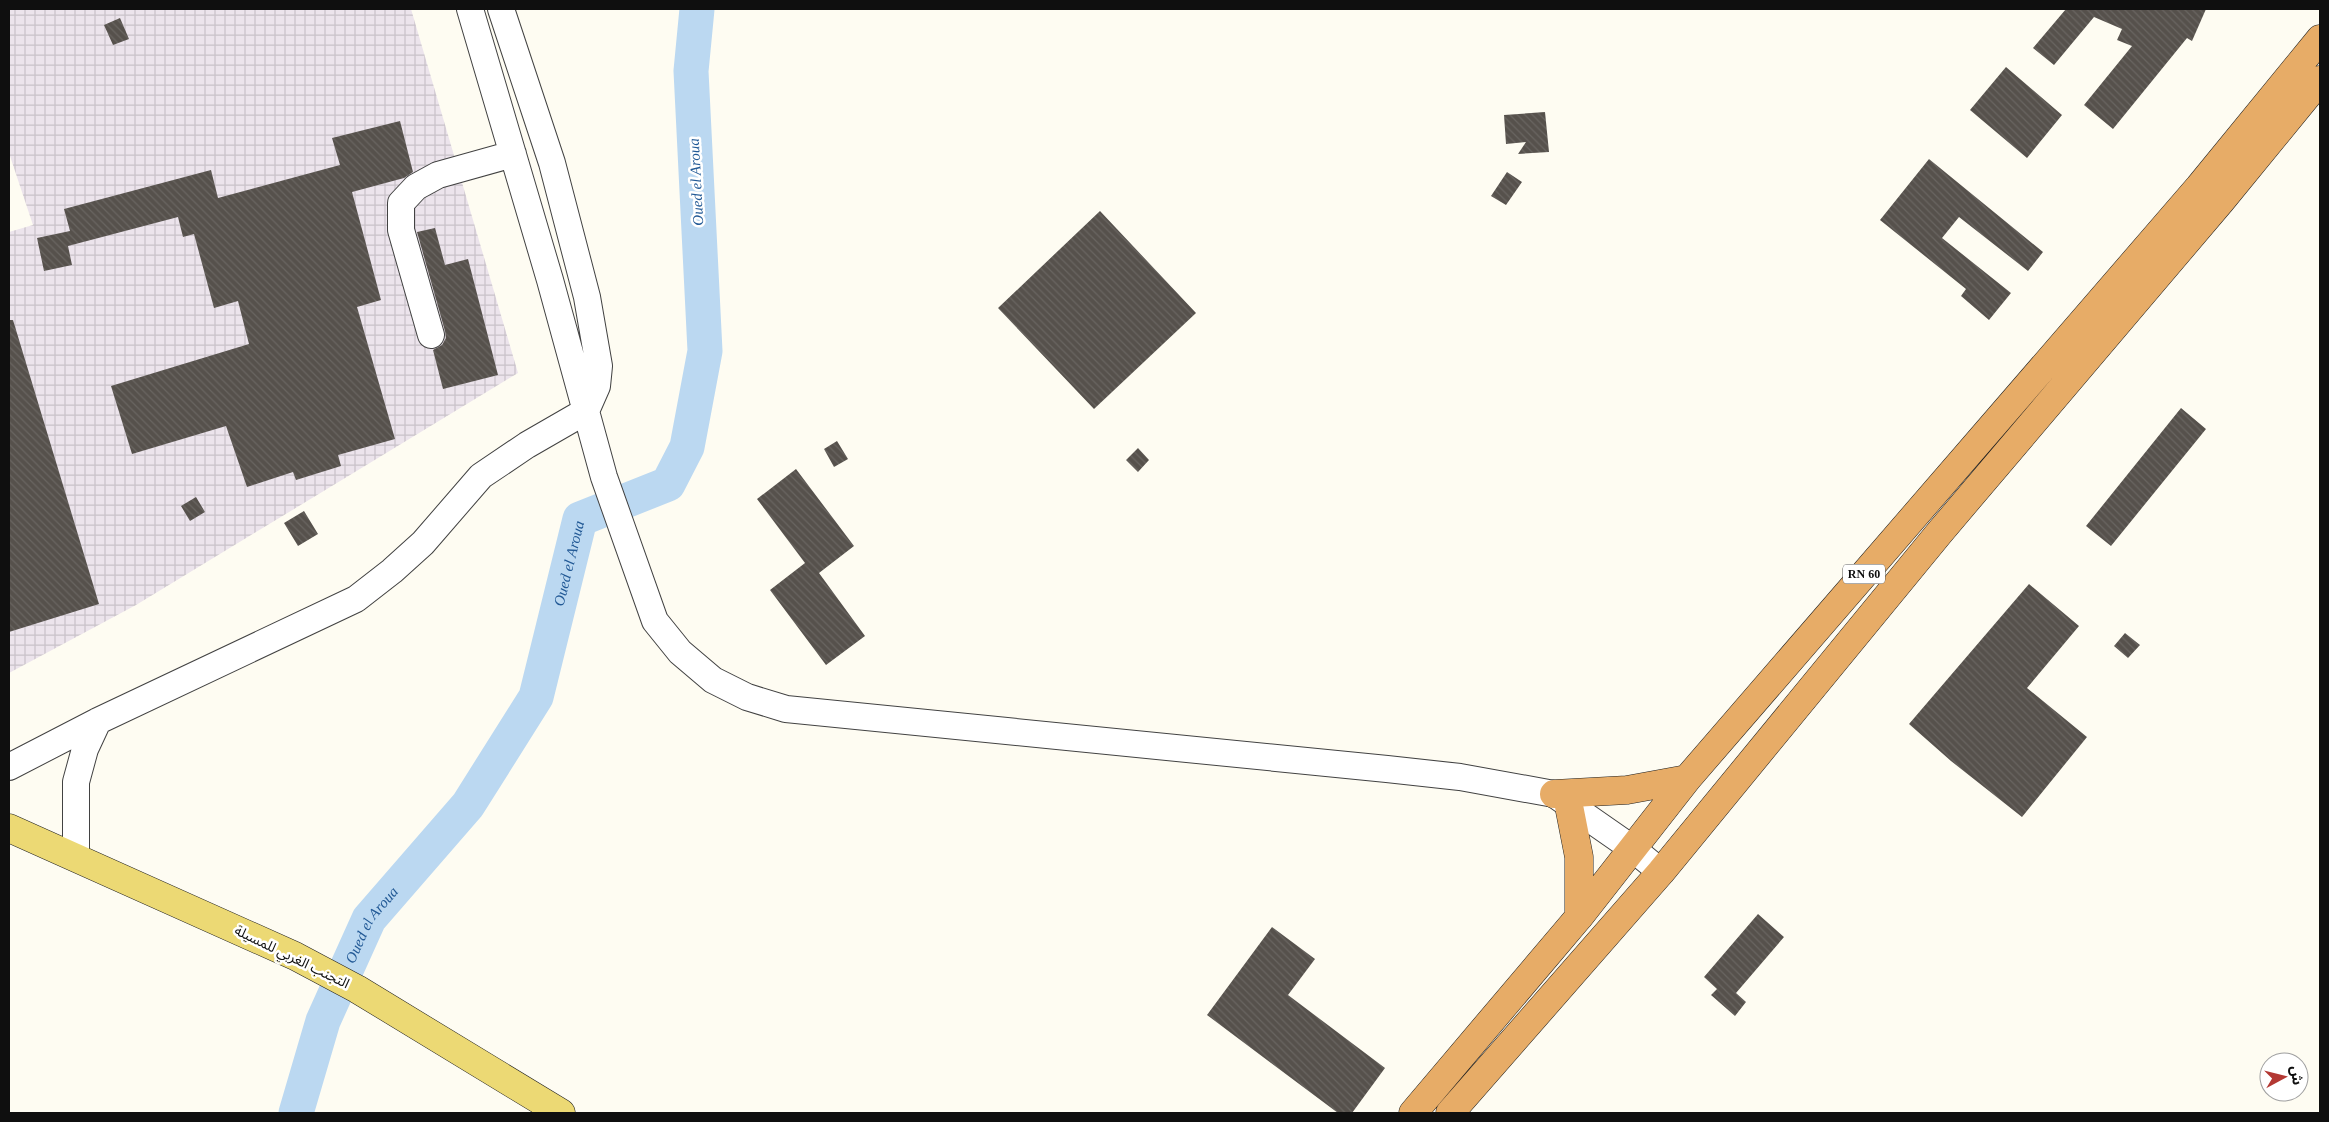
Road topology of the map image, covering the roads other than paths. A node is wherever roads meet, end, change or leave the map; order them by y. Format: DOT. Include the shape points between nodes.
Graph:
graph roads {
  1 [pos="470,9"];
  2 [pos="500,9"];
  3 [pos="509,35"];
  4 [pos="2320,39"];
  5 [pos="480,46"];
  6 [pos="2320,80"];
  7 [pos="552,163"];
  8 [pos="516,164"];
  9 [pos="432,334"];
  10 [pos="586,411"];
  11 [pos="98,722"];
  12 [pos="9,767"];
  13 [pos="1687,779"];
  14 [pos="1561,800"];
  15 [pos="9,828"];
  16 [pos="1633,849"];
  17 [pos="76,858"];
  18 [pos="1661,872"];
  19 [pos="1579,917"];
  20 [pos="561,1113"];
  21 [pos="1413,1113"];
  22 [pos="1450,1113"];
  1 -- 5 [label="street"];
  2 -- 3 [label="street"];
  3 -- 5 [label="street"];
  3 -- 7 [label="street"];
  4 -- 13 [label="highway, RN 60" via="2192,194"];
  5 -- 8 [label="street"];
  6 -- 18 [label="highway, RN 60" via="1940,532"];
  7 -- 8 [label="street"];
  7 -- 10 [label="street" via="587,297 599,366 597,386"];
  8 -- 9 [label="street" via="438,175 416,187 401,203 402,230"];
  8 -- 10 [label="street"];
  10 -- 11 [label="street" via="481,476 423,543 356,599"];
  10 -- 14 [label="street" via="604,477 655,621 680,652 712,680 747,696 786,709 1460,777"];
  11 -- 12 [label="street"];
  11 -- 17 [label="street" via="85,749 76,782"];
  13 -- 14 [label="highway"];
  13 -- 16 [label="highway, RN 60"];
  14 -- 16 [label="street"];
  14 -- 19 [label="highway" via="1579,857"];
  15 -- 17 [label="main road, التجنب الغربي للمسيلة"];
  16 -- 18 [label="street"];
  16 -- 19 [label="highway, RN 60"];
  17 -- 20 [label="main road, التجنب الغربي للمسيلة" via="295,956 348,984"];
  18 -- 22 [label="highway, RN 60"];
  19 -- 21 [label="highway, RN 60"];
}
